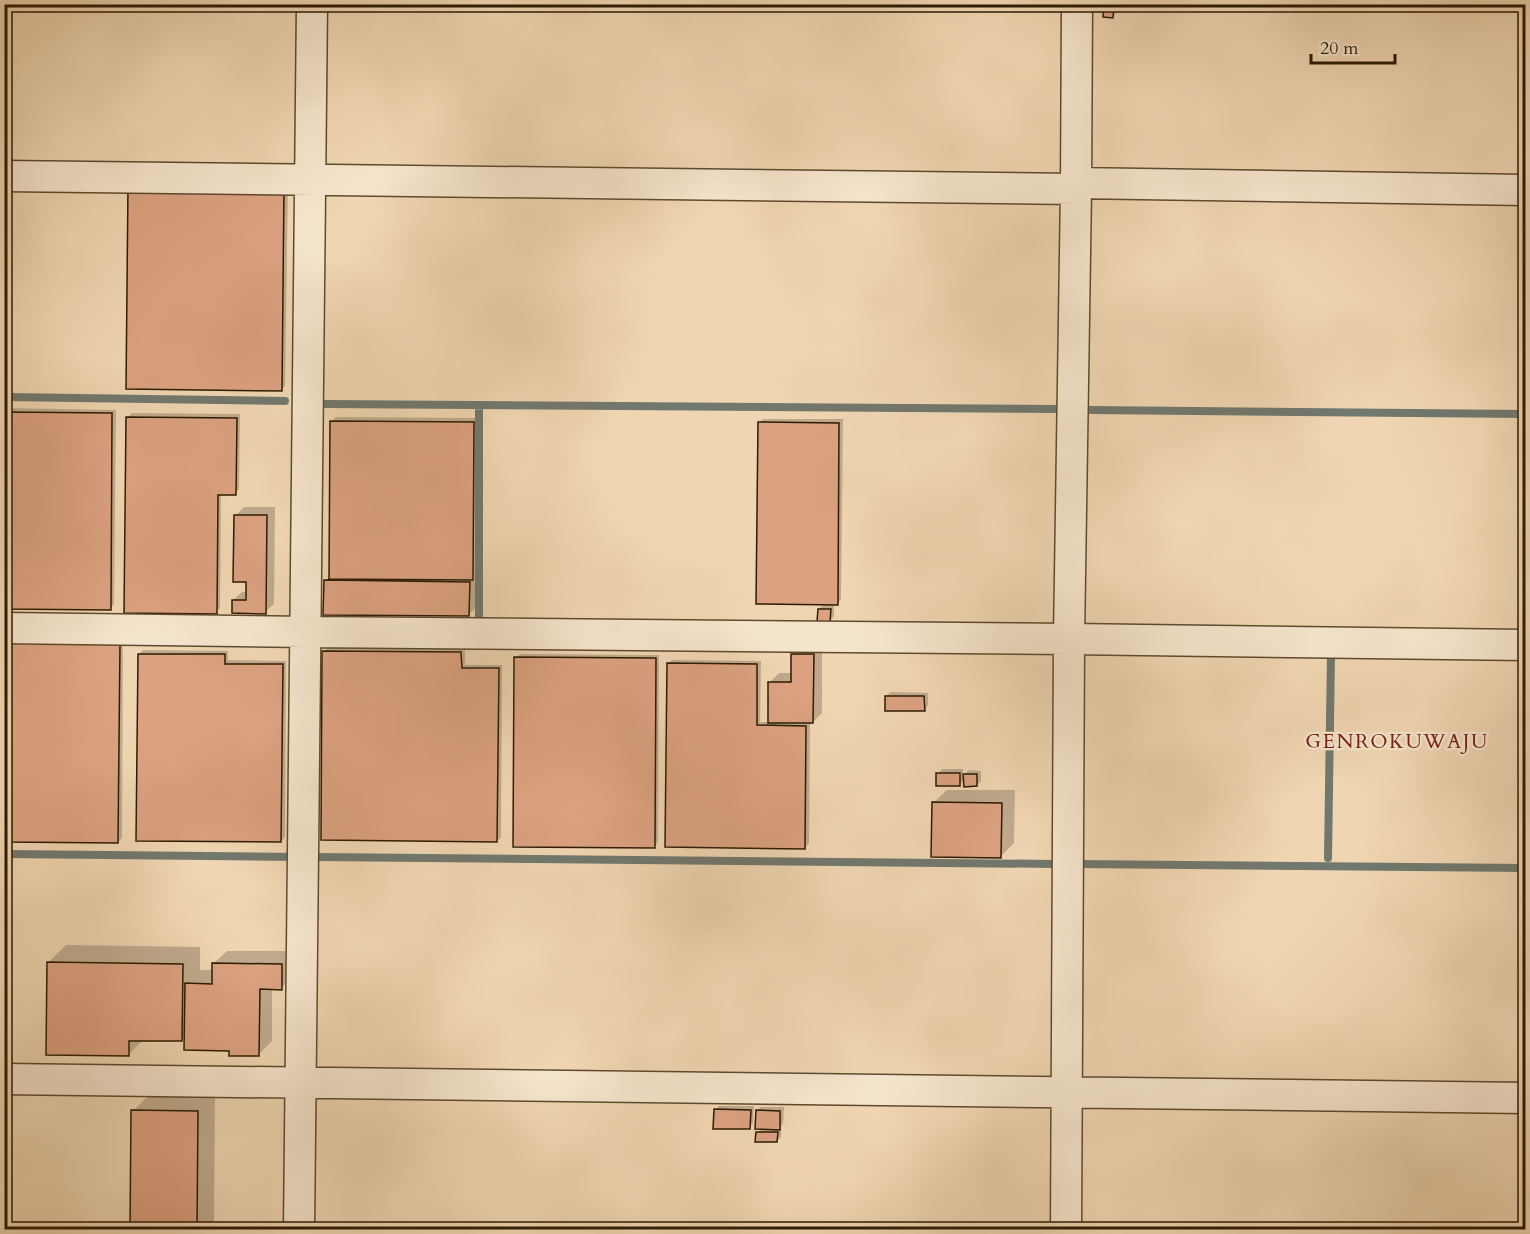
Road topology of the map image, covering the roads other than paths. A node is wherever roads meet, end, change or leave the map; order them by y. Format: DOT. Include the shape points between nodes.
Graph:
graph roads {
  1 [pos="312,4"];
  2 [pos="1077,4"];
  3 [pos="4,176"];
  4 [pos="311,180"];
  5 [pos="1075,186"];
  6 [pos="1526,189"];
  7 [pos="4,628"];
  8 [pos="306,632"];
  9 [pos="1069,639"];
  10 [pos="1526,645"];
  11 [pos="4,1079"];
  12 [pos="301,1082"];
  13 [pos="1066,1093"];
  14 [pos="1526,1098"];
  15 [pos="299,1230"];
  16 [pos="1066,1230"];
  1 -- 4 [label="street"];
  2 -- 5 [label="street"];
  3 -- 4 [label="street"];
  4 -- 5 [label="street"];
  4 -- 8 [label="street"];
  5 -- 6 [label="street"];
  5 -- 9 [label="street"];
  7 -- 8 [label="street"];
  8 -- 9 [label="street"];
  8 -- 12 [label="street"];
  9 -- 10 [label="street"];
  9 -- 13 [label="street"];
  11 -- 12 [label="street"];
  12 -- 13 [label="street"];
  12 -- 15 [label="street"];
  13 -- 14 [label="street"];
  13 -- 16 [label="street"];
}
